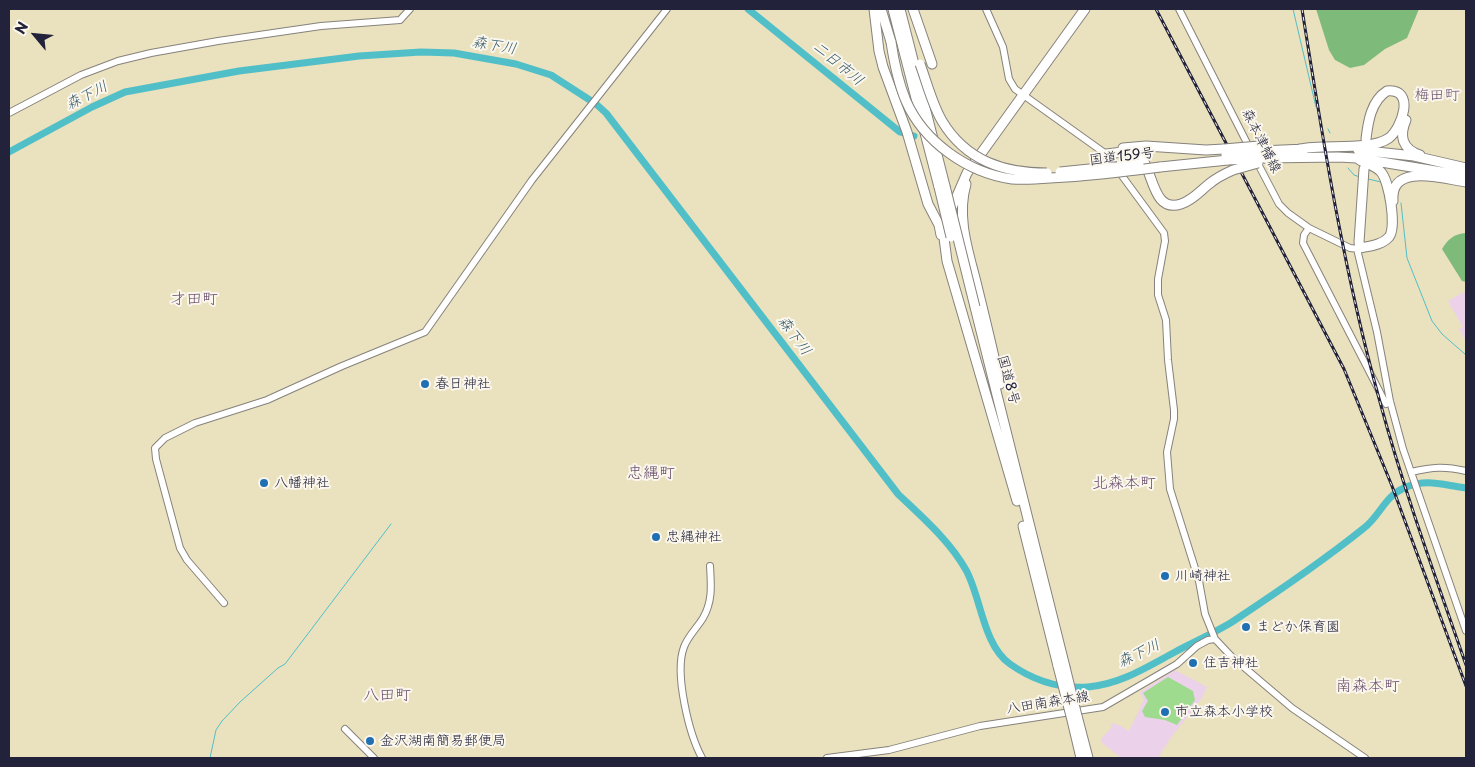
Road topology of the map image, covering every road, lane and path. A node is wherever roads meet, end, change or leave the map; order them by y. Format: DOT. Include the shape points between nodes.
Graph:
graph roads {
  1 [pos="410,9"];
  2 [pos="668,9"];
  3 [pos="874,9"];
  4 [pos="883,9"];
  5 [pos="893,9"];
  6 [pos="900,9"];
  7 [pos="904,9"];
  8 [pos="913,9"];
  9 [pos="986,9"];
  10 [pos="1179,9"];
  11 [pos="1083,12"];
  12 [pos="932,64"];
  13 [pos="915,68"];
  14 [pos="1024,95"];
  15 [pos="9,113"];
  16 [pos="1300,149"];
  17 [pos="982,153"];
  18 [pos="1106,154"];
  19 [pos="1262,154"];
  20 [pos="1226,155"];
  21 [pos="1357,158"];
  22 [pos="1160,164"];
  23 [pos="1466,167"];
  24 [pos="1363,169"];
  25 [pos="1466,176"];
  26 [pos="1466,182"];
  27 [pos="1309,228"];
  28 [pos="1359,250"];
  29 [pos="947,261"];
  30 [pos="972,307"];
  31 [pos="1386,404"];
  32 [pos="1411,472"];
  33 [pos="1466,472"];
  34 [pos="1017,475"];
  35 [pos="1017,501"];
  36 [pos="710,566"];
  37 [pos="224,603"];
  38 [pos="1466,631"];
  39 [pos="1215,639"];
  40 [pos="1061,666"];
  41 [pos="1074,716"];
  42 [pos="345,729"];
  43 [pos="374,758"];
  44 [pos="702,758"];
  45 [pos="827,758"];
  46 [pos="1081,758"];
  47 [pos="1088,758"];
  48 [pos="1365,758"];
  1 -- 15 [label="street" via="400,20 293,30 118,61 81,75"];
  2 -- 37 [label="street" via="532,180 425,332 267,400 195,423 158,443 156,459 180,548"];
  3 -- 29 [label="highway" via="883,67 908,135 928,204 939,224 942,250"];
  4 -- 22 [label="highway, 国道159号, bridge" via="896,69 912,114 938,144 969,166 1012,179 1027,179 1089,175"];
  5 -- 13 [label="highway, 国道8号"];
  6 -- 13 [label="highway, 国道8号"];
  7 -- 13 [label="highway, 国道159号"];
  8 -- 12 [label="highway"];
  9 -- 14 [label="street" via="1003,47 1009,79"];
  10 -- 27 [label="street, 森本津幡線" via="1280,204"];
  11 -- 14 [label="highway"];
  13 -- 22 [label="highway, 国道159号, bridge" via="950,132 971,153 995,166 1027,173 1049,173"];
  13 -- 30 [label="highway, 国道8号, bridge" via="919,97"];
  14 -- 17 [label="highway"];
  14 -- 18 [label="street"];
  16 -- 19 [label="highway, 国道159号" via="1272,150"];
  16 -- 23 [label="highway, 国道159号" via="1381,152"];
  16 -- 23 [label="highway" via="1371,144 1387,139 1404,116 1405,104 1399,95 1387,91 1372,110 1365,138 1370,110 1377,96 1386,88 1397,87 1405,92 1410,103 1402,131 1404,144 1415,153"];
  17 -- 29 [label="highway" via="967,173 950,212 944,238"];
  17 -- 34 [label="highway" via="963,196 963,226 1010,426"];
  18 -- 19 [label="highway, bridge" via="1130,152 1142,158 1157,194 1168,204 1179,205 1232,170 1249,165"];
  18 -- 20 [label="highway" via="1127,147 1206,150"];
  18 -- 39 [label="street" via="1164,233 1158,295 1166,320 1174,410 1167,452 1168,476"];
  19 -- 20 [label="highway, 国道159号, bridge"];
  19 -- 21 [label="highway"];
  20 -- 22 [label="highway, 国道159号"];
  21 -- 25 [label="highway"];
  21 -- 28 [label="highway" via="1377,168 1385,178 1392,228 1383,242"];
  24 -- 28 [label="highway"];
  26 -- 28 [label="highway" via="1425,175 1403,179 1394,190 1393,198 1396,237 1382,248"];
  27 -- 28 [label="street, 森本津幡線"];
  27 -- 31 [label="street" via="1303,243"];
  28 -- 32 [label="street" via="1390,401"];
  29 -- 35 [label="highway"];
  30 -- 34 [label="highway, 国道8号"];
  30 -- 35 [label="highway, 国道8号"];
  32 -- 33 [label="street" via="1432,467"];
  32 -- 38 [label="street"];
  34 -- 40 [label="highway, 国道8号"];
  35 -- 40 [label="highway, 国道8号"];
  36 -- 44 [label="street" via="710,603 687,642 680,662 686,712"];
  39 -- 45 [label="street, 八田南森本線" via="1197,646 1176,664 1103,707 980,726 889,750"];
  39 -- 48 [label="street" via="1292,708"];
  40 -- 41 [label="highway, 国道8号, bridge"];
  41 -- 46 [label="highway, 国道8号"];
  41 -- 47 [label="highway, 国道8号"];
  42 -- 43 [label="street"];
}
